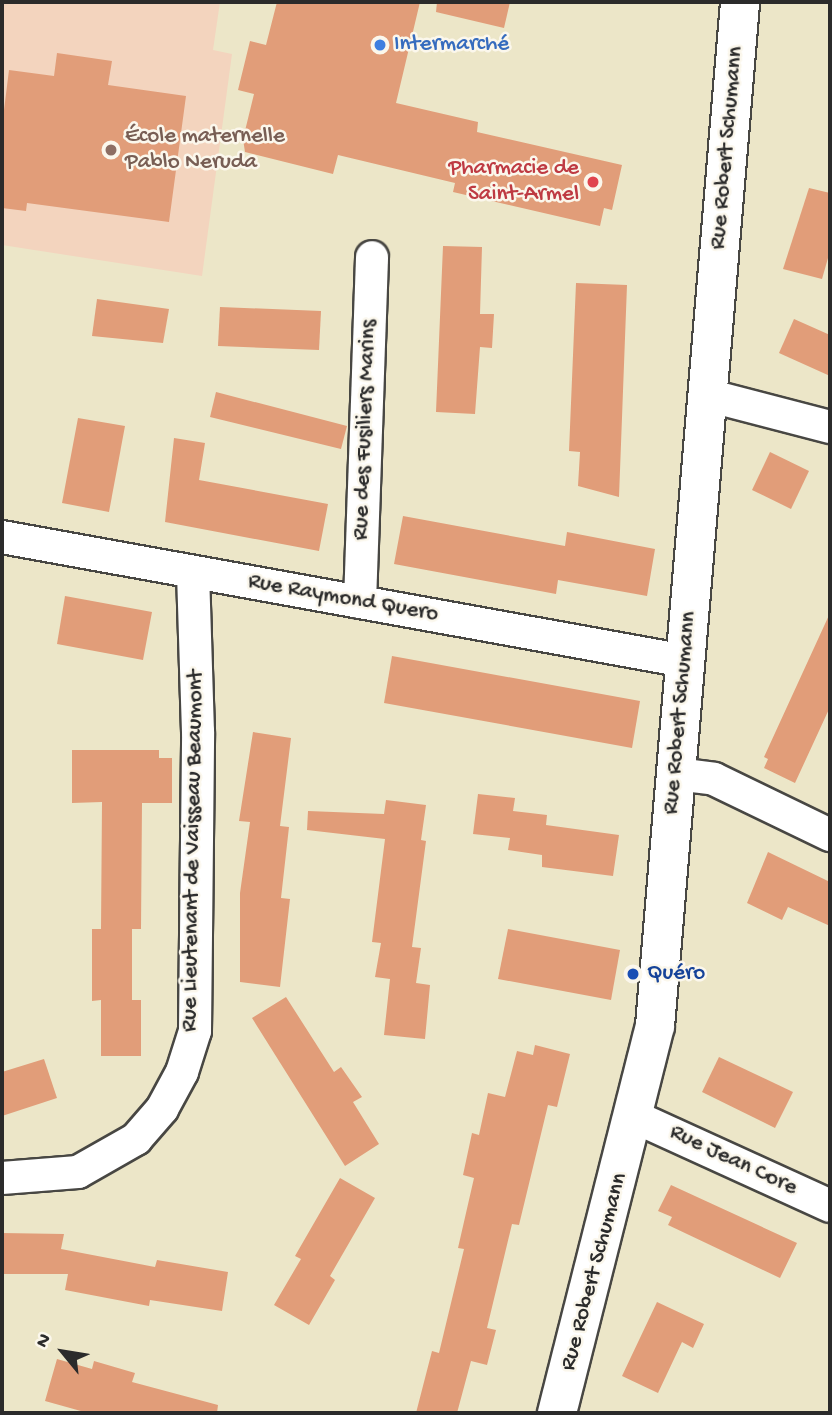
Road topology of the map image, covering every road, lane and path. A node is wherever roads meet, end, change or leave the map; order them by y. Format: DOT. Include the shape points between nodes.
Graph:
graph roads {
  1 [pos="740,2"];
  2 [pos="372,257"];
  3 [pos="707,395"];
  4 [pos="830,427"];
  5 [pos="2,537"];
  6 [pos="193,572"];
  7 [pos="360,602"];
  8 [pos="685,661"];
  9 [pos="676,774"];
  10 [pos="830,835"];
  11 [pos="635,1116"];
  12 [pos="2,1178"];
  13 [pos="830,1206"];
  14 [pos="557,1413"];
  1 -- 3 [label="street, Rue Robert Schumann"];
  2 -- 7 [label="street, Rue des Fusiliers Marins"];
  3 -- 4 [label="street"];
  3 -- 8 [label="street, Rue Robert Schumann"];
  5 -- 6 [label="street, Rue Raymond Quero"];
  6 -- 7 [label="street, Rue Raymond Quero"];
  6 -- 12 [label="street, Rue Lieutenant de Vaisseau Beaumont" via="198,732 195,1031 182,1072 162,1109 136,1139 78,1172"];
  7 -- 8 [label="street, Rue Raymond Quero"];
  8 -- 9 [label="street, Rue Robert Schumann"];
  9 -- 10 [label="street" via="714,779"];
  9 -- 11 [label="street, Rue Robert Schumann" via="656,1026"];
  11 -- 13 [label="street, Rue Jean Core"];
  11 -- 14 [label="street, Rue Robert Schumann"];
}
